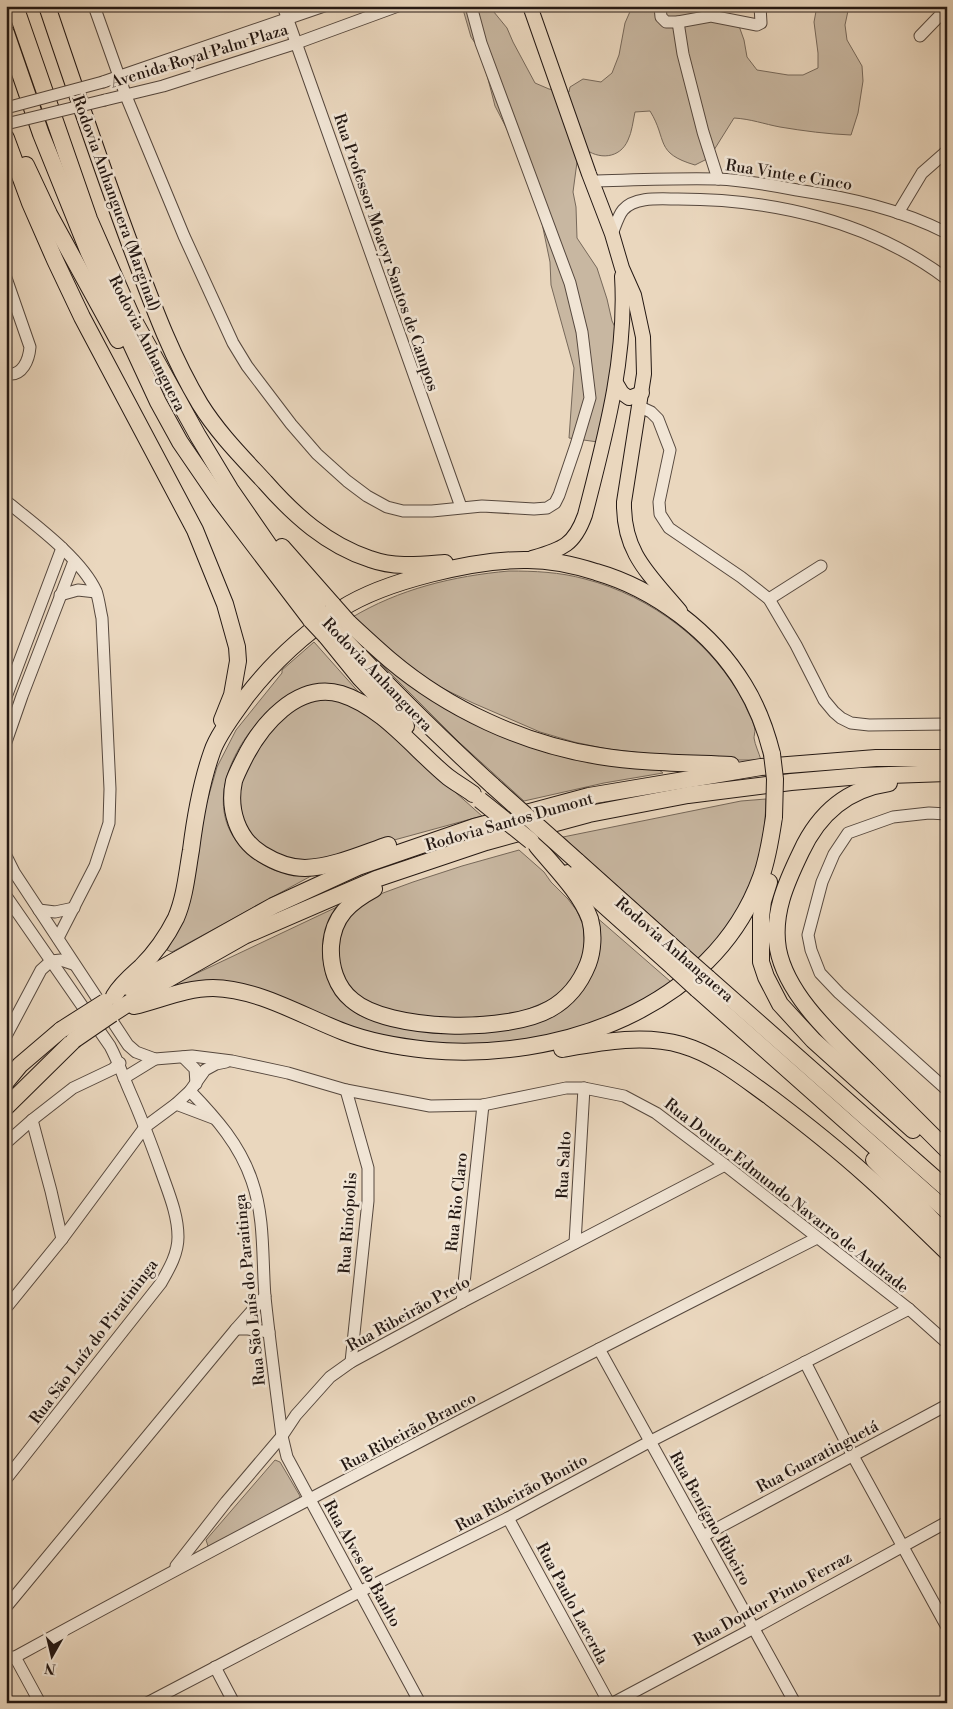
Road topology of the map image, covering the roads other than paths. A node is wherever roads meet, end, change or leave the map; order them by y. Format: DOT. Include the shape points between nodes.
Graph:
graph roads {
  1 [pos="15,6"];
  2 [pos="47,6"];
  3 [pos="94,6"];
  4 [pos="283,6"];
  5 [pos="324,6"];
  6 [pos="398,6"];
  7 [pos="471,6"];
  8 [pos="530,6"];
  9 [pos="660,6"];
  10 [pos="760,6"];
  11 [pos="947,8"];
  12 [pos="288,19"];
  13 [pos="678,22"];
  14 [pos="6,32"];
  15 [pos="920,36"];
  16 [pos="297,43"];
  17 [pos="119,78"];
  18 [pos="126,96"];
  19 [pos="6,108"];
  20 [pos="6,123"];
  21 [pos="6,138"];
  22 [pos="947,151"];
  23 [pos="718,179"];
  24 [pos="591,181"];
  25 [pos="898,212"];
  26 [pos="947,233"];
  27 [pos="612,234"];
  28 [pos="622,268"];
  29 [pos="6,278"];
  30 [pos="947,279"];
  31 [pos="6,374"];
  32 [pos="616,383"];
  33 [pos="641,400"];
  34 [pos="158,402"];
  35 [pos="6,501"];
  36 [pos="461,507"];
  37 [pos="62,548"];
  38 [pos="526,560"];
  39 [pos="74,561"];
  40 [pos="487,563"];
  41 [pos="821,566"];
  42 [pos="96,592"];
  43 [pos="60,595"];
  44 [pos="769,599"];
  45 [pos="321,612"];
  46 [pos="694,626"];
  47 [pos="336,629"];
  48 [pos="6,697"];
  49 [pos="947,724"];
  50 [pos="6,742"];
  51 [pos="212,751"];
  52 [pos="761,767"];
  53 [pos="946,768"];
  54 [pos="477,797"];
  55 [pos="778,814"];
  56 [pos="947,814"];
  57 [pos="474,827"];
  58 [pos="534,844"];
  59 [pos="463,850"];
  60 [pos="6,856"];
  61 [pos="6,896"];
  62 [pos="74,908"];
  63 [pos="39,910"];
  64 [pos="58,938"];
  65 [pos="51,961"];
  66 [pos="678,962"];
  67 [pos="73,964"];
  68 [pos="703,984"];
  69 [pos="113,1005"];
  70 [pos="6,1036"];
  71 [pos="366,1040"];
  72 [pos="128,1045"];
  73 [pos="183,1057"];
  74 [pos="155,1059"];
  75 [pos="232,1061"];
  76 [pos="120,1064"];
  77 [pos="37,1076"];
  78 [pos="124,1078"];
  79 [pos="6,1080"];
  80 [pos="804,1085"];
  81 [pos="193,1087"];
  82 [pos="584,1088"];
  83 [pos="346,1090"];
  84 [pos="947,1090"];
  85 [pos="176,1104"];
  86 [pos="483,1105"];
  87 [pos="6,1107"];
  88 [pos="139,1113"];
  89 [pos="6,1118"];
  90 [pos="158,1118"];
  91 [pos="217,1119"];
  92 [pos="32,1120"];
  93 [pos="146,1127"];
  94 [pos="6,1143"];
  95 [pos="947,1150"];
  96 [pos="947,1159"];
  97 [pos="725,1165"];
  98 [pos="947,1190"];
  99 [pos="947,1211"];
  100 [pos="947,1235"];
  101 [pos="817,1238"];
  102 [pos="62,1239"];
  103 [pos="575,1242"];
  104 [pos="947,1252"];
  105 [pos="265,1296"];
  106 [pos="462,1302"];
  107 [pos="6,1308"];
  108 [pos="909,1309"];
  109 [pos="236,1329"];
  110 [pos="269,1332"];
  111 [pos="947,1343"];
  112 [pos="599,1349"];
  113 [pos="351,1362"];
  114 [pos="805,1362"];
  115 [pos="947,1405"];
  116 [pos="282,1436"];
  117 [pos="649,1442"];
  118 [pos="853,1456"];
  119 [pos="6,1479"];
  120 [pos="310,1500"];
  121 [pos="508,1518"];
  122 [pos="947,1522"];
  123 [pos="703,1536"];
  124 [pos="902,1546"];
  125 [pos="173,1570"];
  126 [pos="361,1591"];
  127 [pos="6,1607"];
  128 [pos="947,1627"];
  129 [pos="754,1628"];
  130 [pos="9,1658"];
  131 [pos="215,1667"];
  132 [pos="418,1702"];
  133 [pos="40,1703"];
  134 [pos="147,1703"];
  135 [pos="234,1703"];
  136 [pos="609,1703"];
  137 [pos="613,1703"];
  138 [pos="795,1703"];
  1 -- 45 [label="highway, Rodovia Anhanguera" via="89,219 132,317 230,489 271,549"];
  2 -- 40 [label="highway, Rodovia Anhanguera (Marginal)" via="170,348 215,426 287,505 337,545 371,560 404,566"];
  3 -- 17 [label="street"];
  4 -- 12 [label="street, Rua Professor Moacyr Santos de Campos"];
  5 -- 12 [label="street, Avenida Royal Palm Plaza"];
  6 -- 16 [label="street, Avenida Royal Palm Plaza"];
  7 -- 36 [label="street" via="481,43 570,282 582,332 590,398 555,503 534,510"];
  8 -- 24 [label="main road"];
  9 -- 13 [label="street" via="661,17 666,22"];
  10 -- 13 [label="street" via="761,24 757,25 711,16"];
  11 -- 15 [label="street"];
  12 -- 16 [label="street, Rua Professor Moacyr Santos de Campos"];
  12 -- 17 [label="street, Avenida Royal Palm Plaza"];
  13 -- 23 [label="street" via="683,54"];
  14 -- 34 [label="highway, Rodovia Anhanguera" via="41,134 89,253"];
  16 -- 18 [label="street, Avenida Royal Palm Plaza"];
  16 -- 36 [label="street, Rua Professor Moacyr Santos de Campos"];
  17 -- 18 [label="street"];
  17 -- 19 [label="street, Avenida Royal Palm Plaza, bridge"];
  18 -- 20 [label="street, Avenida Royal Palm Plaza, bridge"];
  18 -- 36 [label="street" via="184,236 233,342 291,424 317,454 347,480 387,507 420,512"];
  20 -- 34 [label="highway" via="49,214 128,357"];
  21 -- 51 [label="highway" via="55,260 195,530 225,604 238,661 232,695"];
  22 -- 25 [label="street" via="922,173"];
  23 -- 24 [label="street, Rua Vinte e Cinco"];
  23 -- 25 [label="street, Rua Vinte e Cinco" via="816,193"];
  24 -- 27 [label="main road"];
  25 -- 26 [label="street, Rua Vinte e Cinco"];
  27 -- 28 [label="main road"];
  27 -- 30 [label="street" via="624,209 635,202 699,199 752,204 800,212 860,230 927,264"];
  28 -- 32 [label="main road" via="623,309"];
  28 -- 33 [label="main road" via="640,317 644,355"];
  29 -- 31 [label="street" via="30,347 29,357 19,372"];
  32 -- 33 [label="main road" via="622,394"];
  32 -- 38 [label="main road" via="596,474 578,533 566,546"];
  33 -- 44 [label="street" via="658,419 670,450 659,502 660,514 669,528 741,576"];
  33 -- 46 [label="main road" via="624,502 629,542 634,554"];
  34 -- 45 [label="highway, Rodovia Anhanguera" via="180,442 264,560"];
  35 -- 37 [label="street"];
  37 -- 39 [label="street"];
  37 -- 48 [label="street"];
  38 -- 40 [label="highway"];
  38 -- 46 [label="highway" via="557,562 612,577 666,604"];
  39 -- 42 [label="street"];
  39 -- 43 [label="street"];
  40 -- 51 [label="highway" via="445,570 410,581 360,598 342,609 274,664 241,704"];
  41 -- 44 [label="street"];
  42 -- 43 [label="street" via="78,590"];
  42 -- 62 [label="street" via="104,635 109,823 95,866"];
  43 -- 50 [label="street"];
  44 -- 49 [label="street" via="824,700 841,718 869,725"];
  45 -- 47 [label="highway, Rodovia Anhanguera, bridge"];
  45 -- 47 [label="highway, bridge"];
  46 -- 55 [label="highway, bridge" via="722,654 758,711 780,790"];
  47 -- 52 [label="highway" via="391,661 463,710 550,744 598,756"];
  47 -- 54 [label="highway, Rodovia Anhanguera" via="360,678"];
  47 -- 66 [label="highway, Rodovia Anhanguera, bridge" via="430,728 577,861"];
  51 -- 69 [label="highway" via="176,916 166,937 121,984"];
  52 -- 53 [label="highway, Rodovia Santos Dumont" via="876,758"];
  52 -- 57 [label="highway, Rodovia Santos Dumont" via="589,796"];
  53 -- 59 [label="highway, Rodovia Santos Dumont" via="688,795 589,814"];
  53 -- 95 [label="highway" via="910,780 862,789 835,805 802,848 780,901 776,927 780,959 793,988 842,1045"];
  54 -- 57 [label="highway" via="368,707 340,694 321,692 291,702 276,714 259,733 234,780 232,802 243,837 272,860 292,867 320,866 413,837"];
  54 -- 58 [label="highway, Rodovia Anhanguera, bridge"];
  55 -- 71 [label="highway" via="761,878 744,913 708,960 646,1008 572,1037 516,1048 428,1050"];
  55 -- 96 [label="highway" via="781,838 761,917 761,962 766,977 780,1004 813,1040"];
  56 -- 84 [label="street" via="893,817 848,833 834,854 822,882 808,934 820,973"];
  57 -- 69 [label="highway, Rodovia Santos Dumont" via="358,867 273,906"];
  58 -- 59 [label="highway" via="566,880 590,920 591,956 574,991 548,1010 528,1017 454,1026 388,1017 352,1000 340,987 331,954 338,920 348,906 378,887"];
  58 -- 66 [label="highway, Rodovia Anhanguera"];
  59 -- 69 [label="highway, Rodovia Santos Dumont" via="376,879 244,936 157,985"];
  60 -- 63 [label="street"];
  61 -- 65 [label="street, Rua São Luíz do Piratininga"];
  62 -- 63 [label="street" via="55,912"];
  62 -- 64 [label="street"];
  63 -- 64 [label="street"];
  64 -- 67 [label="street"];
  65 -- 67 [label="street"];
  65 -- 70 [label="street" via="41,970"];
  65 -- 76 [label="street, Rua São Luíz do Piratininga"];
  66 -- 68 [label="highway, Rodovia Anhanguera, bridge"];
  67 -- 72 [label="street"];
  68 -- 80 [label="highway, Rodovia Anhanguera"];
  68 -- 98 [label="highway, Rodovia Anhanguera"];
  69 -- 71 [label="highway" via="213,988 253,995"];
  69 -- 77 [label="highway, bridge"];
  69 -- 79 [label="highway, bridge" via="61,1030"];
  71 -- 104 [label="highway" via="413,1055 446,1058 530,1055 625,1040 646,1039 683,1045 728,1067 815,1131 867,1175"];
  72 -- 74 [label="street" via="136,1052"];
  72 -- 76 [label="street"];
  73 -- 74 [label="street, Rua Doutor Edmundo Navarro de Andrade"];
  73 -- 75 [label="street, Rua Doutor Edmundo Navarro de Andrade"];
  73 -- 81 [label="street" via="193,1065 196,1073"];
  74 -- 78 [label="street"];
  75 -- 81 [label="street" via="205,1070"];
  75 -- 83 [label="street, Rua Doutor Edmundo Navarro de Andrade"];
  76 -- 78 [label="street, Rua São Luíz do Piratininga"];
  76 -- 92 [label="street" via="73,1088"];
  77 -- 87 [label="highway"];
  77 -- 89 [label="highway"];
  78 -- 88 [label="street, Rua São Luíz do Piratininga"];
  80 -- 99 [label="highway, Rodovia Anhanguera"];
  80 -- 100 [label="highway"];
  81 -- 85 [label="street"];
  81 -- 91 [label="street, Rua São Luís do Paraitinga"];
  82 -- 86 [label="street, Rua Doutor Edmundo Navarro de Andrade" via="566,1088"];
  82 -- 97 [label="street, Rua Doutor Edmundo Navarro de Andrade" via="624,1096 656,1113"];
  82 -- 103 [label="street, Rua Salto"];
  83 -- 86 [label="street, Rua Doutor Edmundo Navarro de Andrade" via="430,1106"];
  83 -- 113 [label="street, Rua Rinópolis" via="368,1168 368,1201"];
  85 -- 90 [label="street"];
  85 -- 91 [label="street"];
  86 -- 106 [label="street, Rua Rio Claro"];
  88 -- 90 [label="street"];
  88 -- 93 [label="street, Rua São Luíz do Piratininga"];
  90 -- 93 [label="street"];
  91 -- 105 [label="street, Rua São Luís do Paraitinga" via="252,1181 260,1220"];
  92 -- 94 [label="street"];
  92 -- 102 [label="street"];
  93 -- 102 [label="street"];
  93 -- 119 [label="street, Rua São Luíz do Piratininga" via="176,1220 178,1238 172,1265 161,1284"];
  97 -- 101 [label="street, Rua Doutor Edmundo Navarro de Andrade"];
  97 -- 103 [label="street, Rua Ribeirão Preto"];
  101 -- 108 [label="street, Rua Doutor Edmundo Navarro de Andrade"];
  101 -- 112 [label="street, Rua Ribeirão Branco"];
  102 -- 107 [label="street"];
  103 -- 106 [label="street, Rua Ribeirão Preto"];
  105 -- 109 [label="street"];
  105 -- 110 [label="street, Rua São Luís do Paraitinga"];
  106 -- 113 [label="street, Rua Ribeirão Preto"];
  108 -- 111 [label="street, Rua Doutor Edmundo Navarro de Andrade"];
  108 -- 114 [label="street, Rua Ribeirão Bonito"];
  109 -- 110 [label="street"];
  109 -- 127 [label="street"];
  110 -- 116 [label="street, Rua São Luís do Paraitinga"];
  112 -- 117 [label="street, Rua Benígno Ribeiro"];
  112 -- 120 [label="street, Rua Ribeirão Branco"];
  113 -- 116 [label="street, Rua Ribeirão Preto" via="330,1377"];
  114 -- 117 [label="street, Rua Ribeirão Bonito"];
  114 -- 118 [label="street"];
  115 -- 118 [label="street, Rua Guaratinguetá"];
  116 -- 120 [label="street, Rua Alves do Banho" via="287,1457"];
  116 -- 125 [label="street, Rua Ribeirão Preto"];
  117 -- 121 [label="street, Rua Ribeirão Bonito"];
  117 -- 123 [label="street, Rua Benígno Ribeiro"];
  118 -- 123 [label="street, Rua Guaratinguetá"];
  118 -- 124 [label="street"];
  120 -- 125 [label="street, Rua Ribeirão Branco"];
  120 -- 126 [label="street, Rua Alves do Banho"];
  121 -- 126 [label="street, Rua Ribeirão Bonito"];
  121 -- 136 [label="street, Rua Paulo Lacerda"];
  122 -- 124 [label="street, Rua Doutor Pinto Ferraz"];
  123 -- 129 [label="street, Rua Benígno Ribeiro"];
  124 -- 128 [label="street"];
  124 -- 129 [label="street, Rua Doutor Pinto Ferraz"];
  125 -- 130 [label="street, Rua Ribeirão Branco"];
  126 -- 131 [label="street, Rua Ribeirão Bonito"];
  126 -- 132 [label="street, Rua Alves do Banho"];
  129 -- 137 [label="street, Rua Doutor Pinto Ferraz"];
  129 -- 138 [label="street, Rua Benígno Ribeiro"];
  130 -- 133 [label="street"];
  131 -- 134 [label="street, Rua Ribeirão Bonito"];
  131 -- 135 [label="street"];
}
